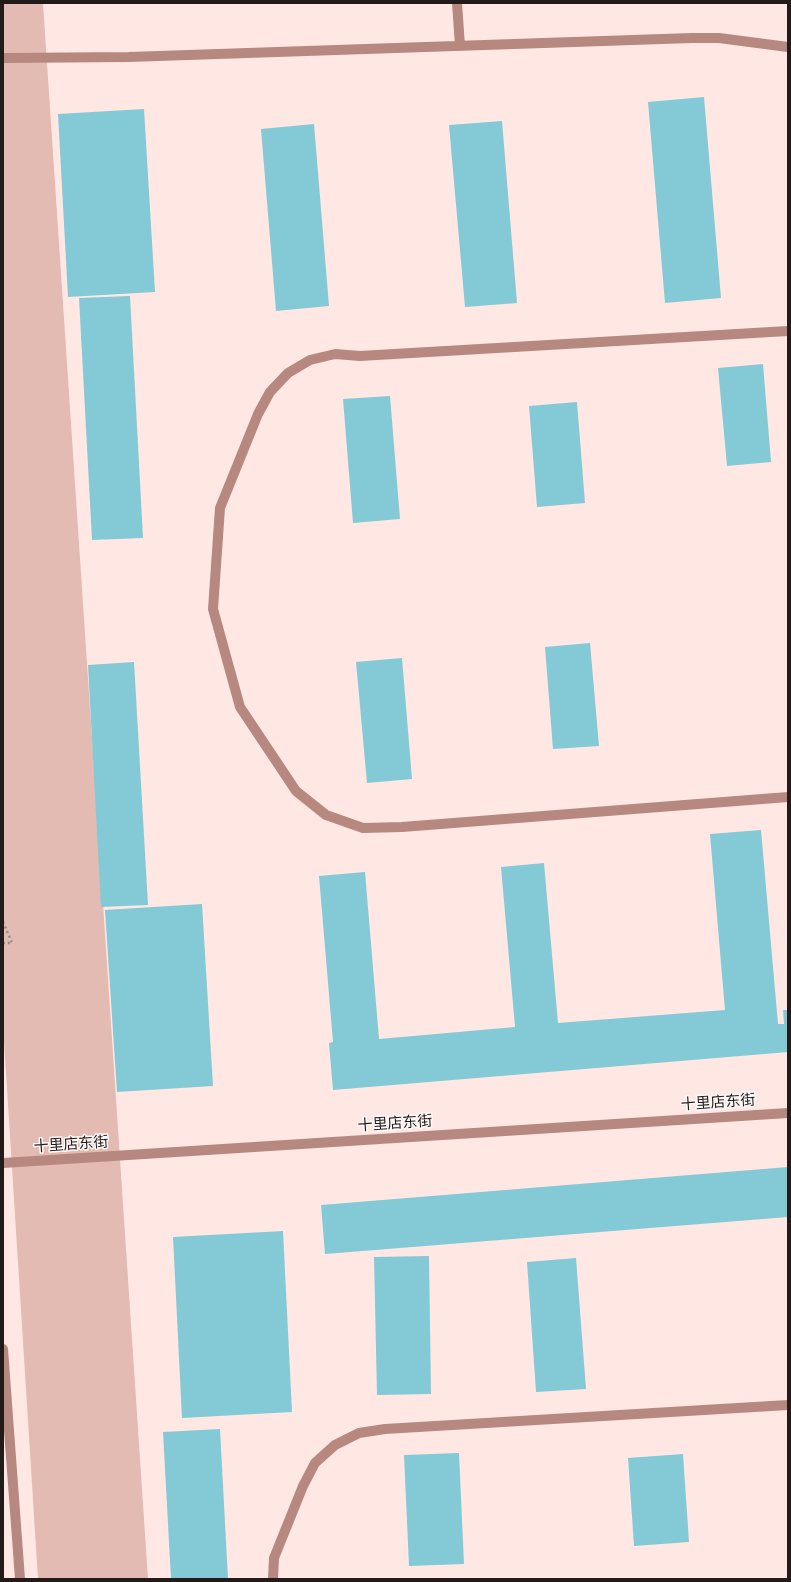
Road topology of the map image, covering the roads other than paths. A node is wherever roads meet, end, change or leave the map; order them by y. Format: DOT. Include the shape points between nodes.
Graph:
graph roads {
  1 [pos="457,3"];
  2 [pos="460,46"];
  3 [pos="788,47"];
  4 [pos="3,58"];
  5 [pos="788,331"];
  6 [pos="788,797"];
  7 [pos="788,1113"];
  8 [pos="3,1163"];
  9 [pos="3,1349"];
  10 [pos="788,1405"];
  11 [pos="20,1579"];
  12 [pos="273,1579"];
  1 -- 2 [label="street"];
  2 -- 3 [label="street" via="719,38"];
  2 -- 4 [label="street" via="129,57"];
  5 -- 6 [label="street" via="368,355 335,354 310,360 288,373 270,392 258,414 220,508 214,609 240,707 296,791 326,815 363,828"];
  7 -- 8 [label="street, 十里店东街"];
  9 -- 11 [label="street"];
  10 -- 12 [label="street" via="385,1429 359,1433 334,1444 315,1463 302,1486 274,1558"];
}
